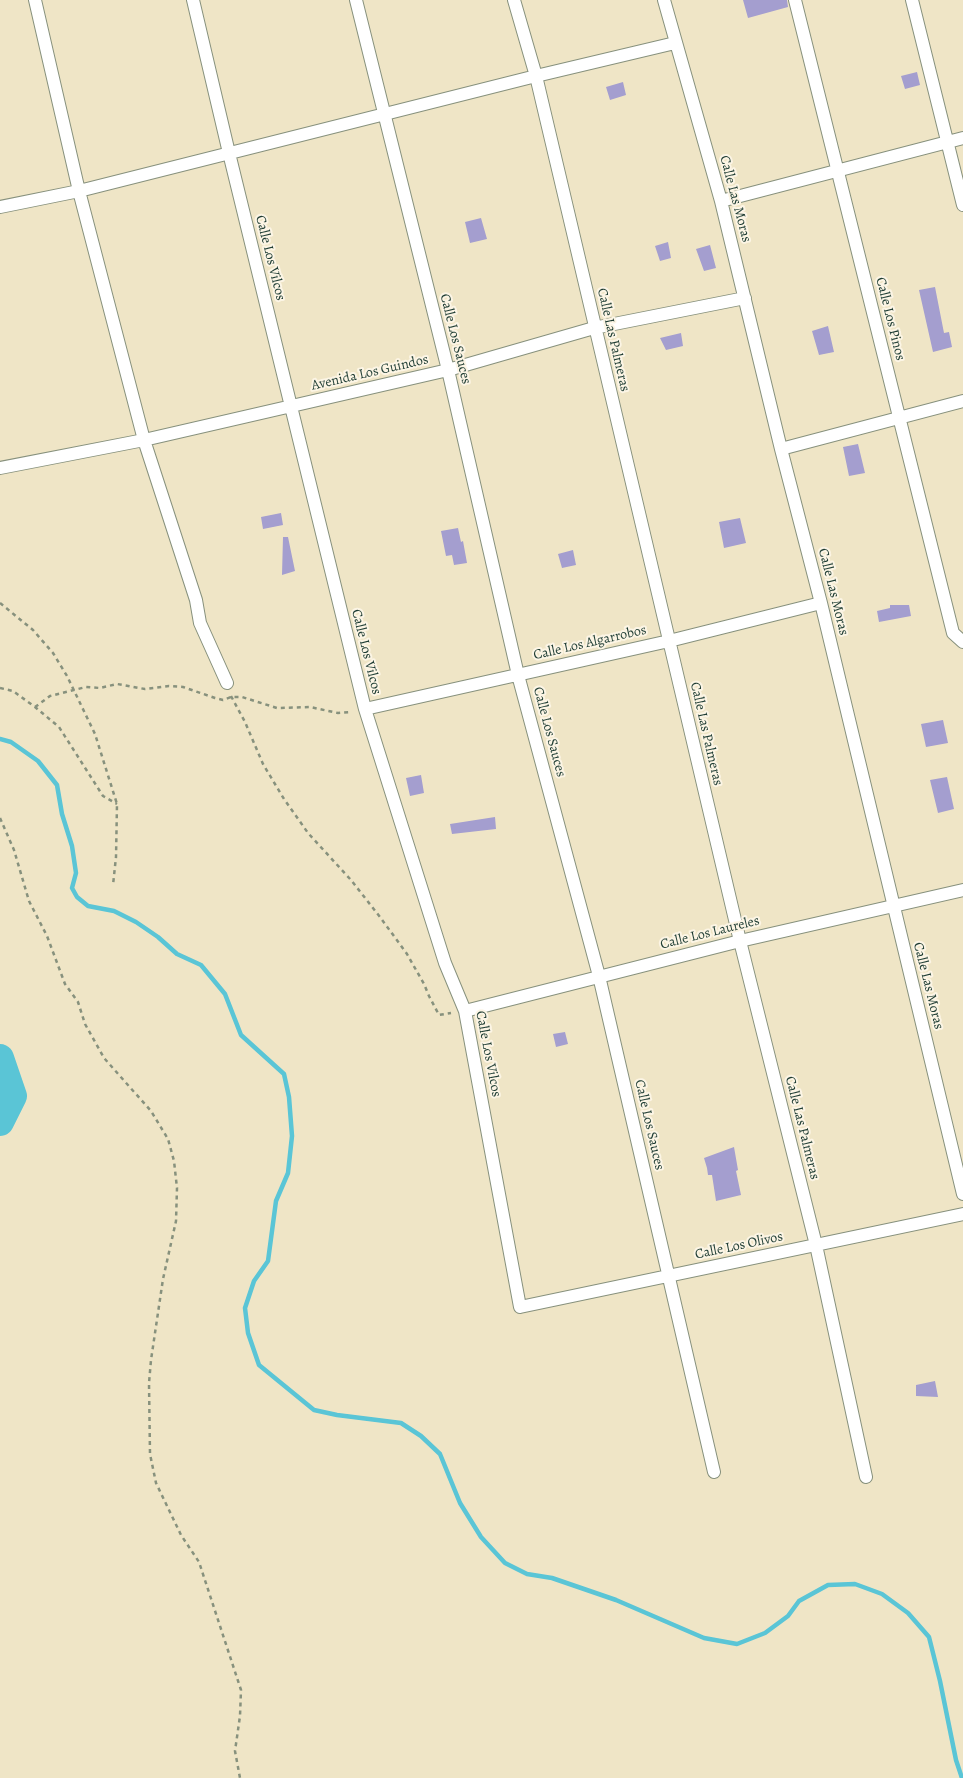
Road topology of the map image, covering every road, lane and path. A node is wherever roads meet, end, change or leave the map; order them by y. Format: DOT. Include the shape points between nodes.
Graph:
graph roads {
  1 [pos="34,0"];
  2 [pos="193,0"];
  3 [pos="356,0"];
  4 [pos="514,0"];
  5 [pos="664,0"];
  6 [pos="795,0"];
  7 [pos="912,0"];
  8 [pos="676,43"];
  9 [pos="536,76"];
  10 [pos="385,114"];
  11 [pos="963,138"];
  12 [pos="946,142"];
  13 [pos="229,153"];
  14 [pos="838,170"];
  15 [pos="79,191"];
  16 [pos="721,201"];
  17 [pos="963,205"];
  18 [pos="0,206"];
  19 [pos="745,298"];
  20 [pos="594,328"];
  21 [pos="448,370"];
  22 [pos="963,401"];
  23 [pos="292,406"];
  24 [pos="899,418"];
  25 [pos="144,440"];
  26 [pos="781,449"];
  27 [pos="0,468"];
  28 [pos="0,603"];
  29 [pos="821,603"];
  30 [pos="669,641"];
  31 [pos="963,642"];
  32 [pos="518,675"];
  33 [pos="227,683"];
  34 [pos="0,688"];
  35 [pos="74,690"];
  36 [pos="231,697"];
  37 [pos="35,707"];
  38 [pos="365,709"];
  39 [pos="117,804"];
  40 [pos="0,818"];
  41 [pos="114,885"];
  42 [pos="963,890"];
  43 [pos="894,906"];
  44 [pos="740,941"];
  45 [pos="599,976"];
  46 [pos="465,1011"];
  47 [pos="963,1194"];
  48 [pos="963,1214"];
  49 [pos="816,1245"];
  50 [pos="668,1276"];
  51 [pos="520,1307"];
  52 [pos="714,1472"];
  53 [pos="866,1477"];
  54 [pos="240,1778"];
  1 -- 15 [label="street"];
  2 -- 13 [label="street, Calle Los Vilcos"];
  3 -- 10 [label="street, Calle Los Sauces"];
  4 -- 9 [label="street, Calle Las Palmeras"];
  5 -- 8 [label="street, Calle Las Moras"];
  6 -- 14 [label="street, Calle Los Pinos"];
  7 -- 12 [label="street"];
  8 -- 9 [label="street"];
  8 -- 16 [label="street, Calle Las Moras"];
  9 -- 10 [label="street"];
  9 -- 20 [label="street, Calle Las Palmeras"];
  10 -- 13 [label="street"];
  10 -- 21 [label="street, Calle Los Sauces"];
  11 -- 12 [label="street"];
  12 -- 14 [label="street"];
  12 -- 17 [label="street"];
  13 -- 15 [label="street"];
  13 -- 23 [label="street, Calle Los Vilcos"];
  14 -- 16 [label="street"];
  14 -- 24 [label="street, Calle Los Pinos"];
  15 -- 18 [label="street"];
  15 -- 25 [label="street"];
  16 -- 19 [label="street, Calle Las Moras"];
  19 -- 20 [label="street, Avenida Los Guindos"];
  19 -- 26 [label="street, Calle Las Moras"];
  20 -- 21 [label="street, Avenida Los Guindos"];
  20 -- 30 [label="street, Calle Las Palmeras"];
  21 -- 23 [label="street, Avenida Los Guindos"];
  21 -- 32 [label="street, Calle Los Sauces"];
  22 -- 24 [label="street"];
  23 -- 25 [label="street, Avenida Los Guindos"];
  23 -- 38 [label="street, Calle Los Vilcos"];
  24 -- 26 [label="street"];
  24 -- 31 [label="street, Calle Los Pinos" via="953,633"];
  25 -- 27 [label="street, Avenida Los Guindos"];
  25 -- 33 [label="street" via="196,600 200,623"];
  26 -- 29 [label="street, Calle Las Moras"];
  28 -- 35 [label="path" via="33,630 53,652"];
  29 -- 30 [label="street, Calle Los Algarrobos"];
  29 -- 43 [label="street, Calle Las Moras"];
  30 -- 32 [label="street, Calle Los Algarrobos"];
  30 -- 44 [label="street, Calle Las Palmeras"];
  32 -- 38 [label="street, Calle Los Algarrobos"];
  32 -- 45 [label="street, Calle Los Sauces"];
  33 -- 36 [label="path"];
  34 -- 37 [label="path" via="13,691"];
  35 -- 36 [label="path" via="117,684 145,689 169,686 183,687 223,700"];
  35 -- 37 [label="path" via="50,696"];
  35 -- 39 [label="path" via="95,734"];
  36 -- 38 [label="path" via="242,697 277,708 310,707 338,713"];
  36 -- 46 [label="path" via="284,799 320,848 352,880 380,917 416,971 439,1015"];
  37 -- 39 [label="path" via="59,727 103,796"];
  38 -- 46 [label="street, Calle Los Vilcos" via="445,963"];
  39 -- 41 [label="path"];
  40 -- 54 [label="path" via="14,850 29,902 65,984 78,1002 85,1024 104,1058 151,1111 168,1139 174,1161 178,1188 176,1221 163,1279 151,1360 150,1454 156,1483 198,1562 241,1690 236,1751"];
  42 -- 43 [label="street, Calle Los Laureles"];
  43 -- 44 [label="street, Calle Los Laureles"];
  43 -- 47 [label="street, Calle Las Moras"];
  44 -- 45 [label="street, Calle Los Laureles"];
  44 -- 49 [label="street, Calle Las Palmeras"];
  45 -- 46 [label="street, Calle Los Laureles"];
  45 -- 50 [label="street, Calle Los Sauces"];
  46 -- 51 [label="street, Calle Los Vilcos"];
  48 -- 49 [label="street, Calle Los Olivos"];
  49 -- 50 [label="street, Calle Los Olivos"];
  49 -- 53 [label="street, Calle Las Palmeras"];
  50 -- 51 [label="street, Calle Los Olivos"];
  50 -- 52 [label="street, Calle Los Sauces"];
}
